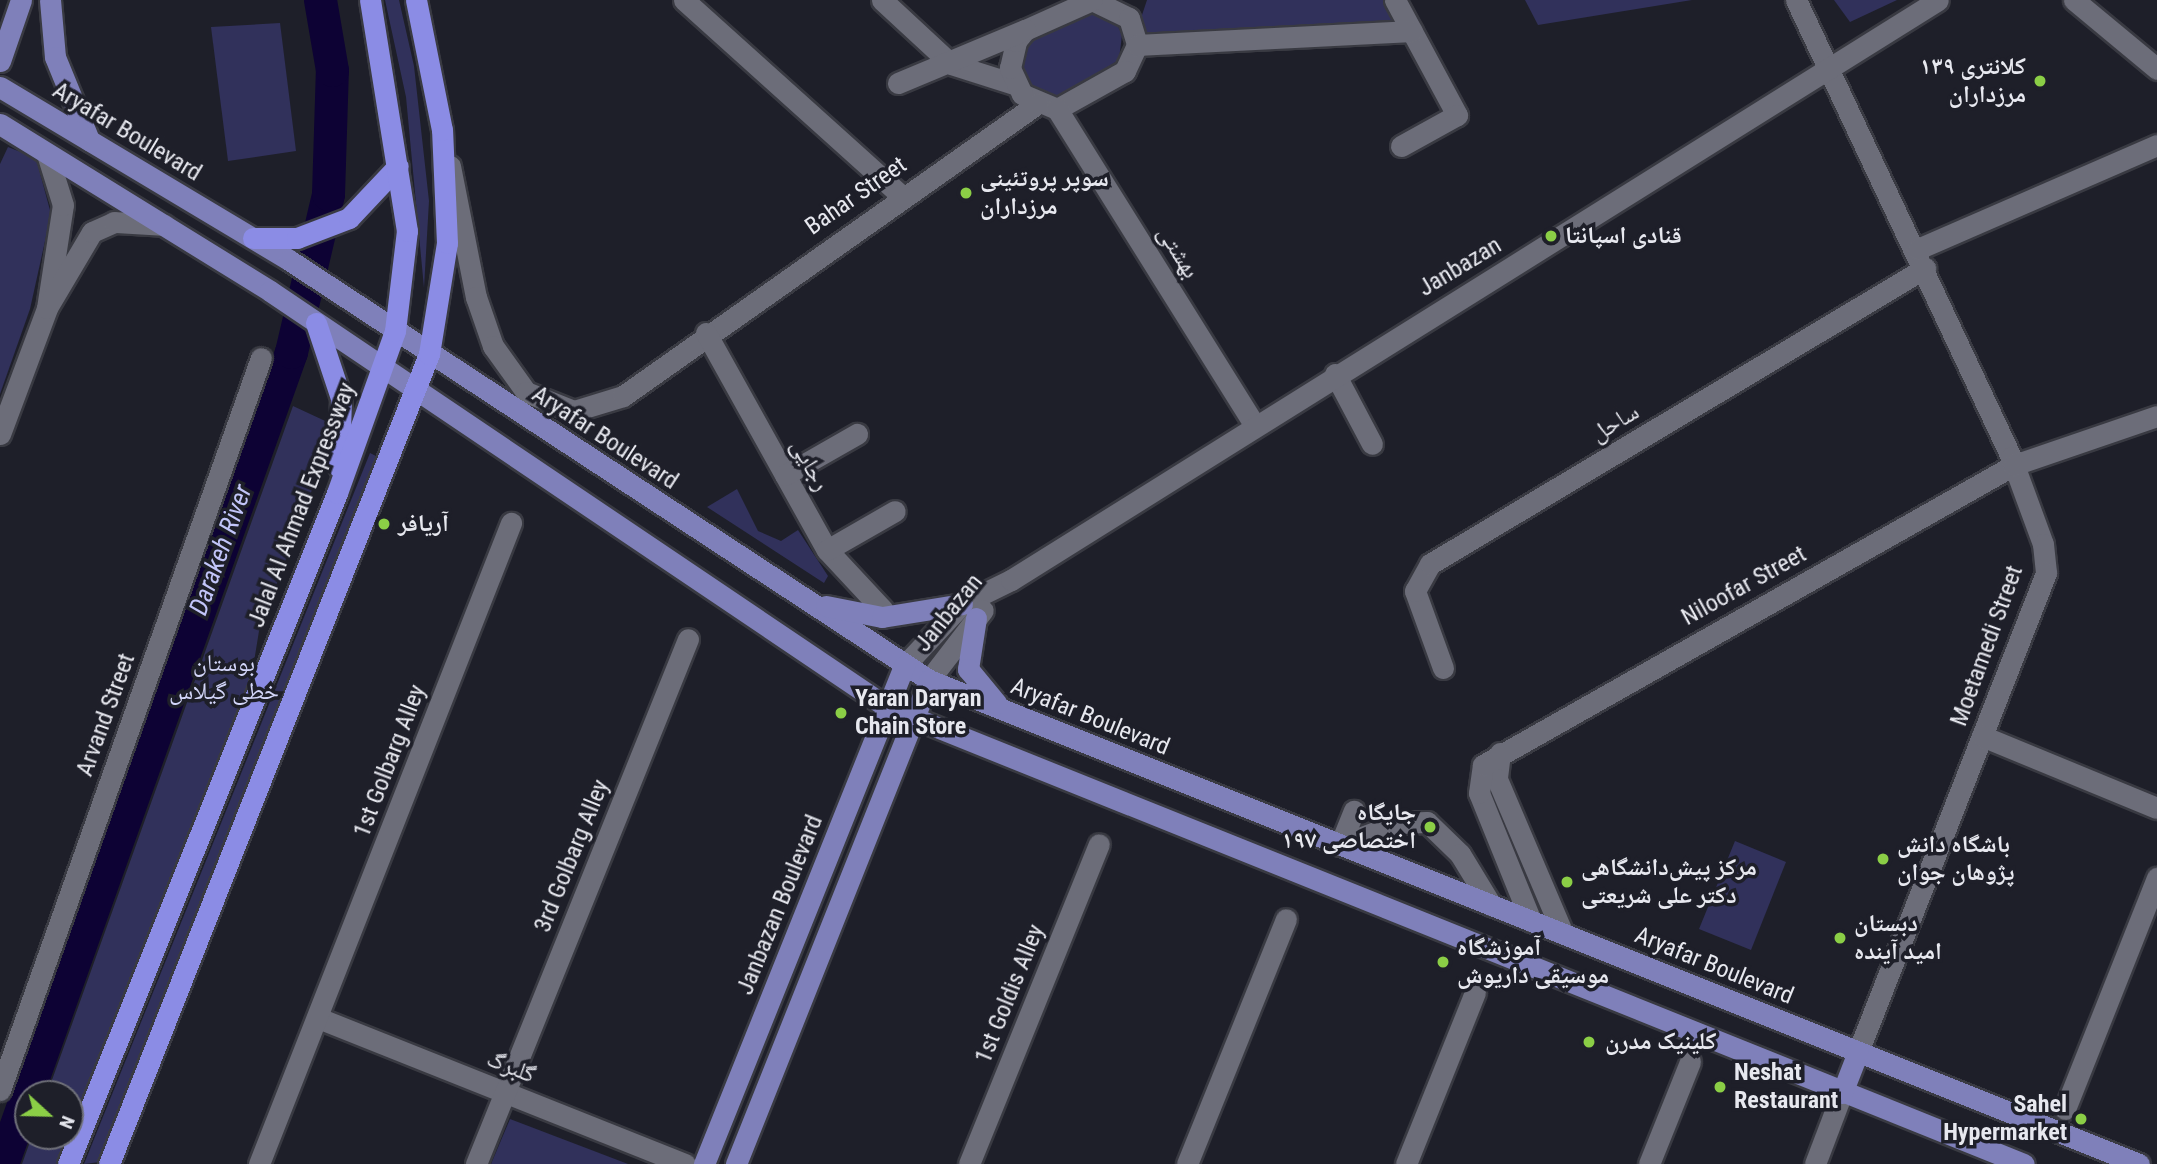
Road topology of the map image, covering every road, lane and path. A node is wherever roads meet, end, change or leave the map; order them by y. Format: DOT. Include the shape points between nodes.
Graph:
graph roads {
  1 [pos="21,0"];
  2 [pos="50,0"];
  3 [pos="370,0"];
  4 [pos="416,0"];
  5 [pos="684,0"];
  6 [pos="882,0"];
  7 [pos="1093,0"];
  8 [pos="1395,0"];
  9 [pos="1796,0"];
  10 [pos="1938,0"];
  11 [pos="2074,0"];
  12 [pos="1132,9"];
  13 [pos="1025,30"];
  14 [pos="1412,31"];
  15 [pos="1137,46"];
  16 [pos="0,61"];
  17 [pos="951,64"];
  18 [pos="2157,69"];
  19 [pos="1833,71"];
  20 [pos="898,83"];
  21 [pos="1014,83"];
  22 [pos="0,87"];
  23 [pos="1047,106"];
  24 [pos="0,124"];
  25 [pos="442,130"];
  26 [pos="21,137"];
  27 [pos="89,140"];
  28 [pos="0,142"];
  29 [pos="2157,145"];
  30 [pos="1401,146"];
  31 [pos="47,153"];
  32 [pos="398,166"];
  33 [pos="902,195"];
  34 [pos="164,225"];
  35 [pos="253,238"];
  36 [pos="1921,258"];
  37 [pos="47,307"];
  38 [pos="316,323"];
  39 [pos="395,331"];
  40 [pos="706,333"];
  41 [pos="429,354"];
  42 [pos="261,358"];
  43 [pos="382,370"];
  44 [pos="1335,374"];
  45 [pos="415,393"];
  46 [pos="2157,416"];
  47 [pos="1253,423"];
  48 [pos="0,434"];
  49 [pos="857,434"];
  50 [pos="1372,444"];
  51 [pos="2014,465"];
  52 [pos="785,475"];
  53 [pos="337,492"];
  54 [pos="895,511"];
  55 [pos="511,523"];
  56 [pos="827,550"];
  57 [pos="812,603"];
  58 [pos="883,610"];
  59 [pos="969,611"];
  60 [pos="688,639"];
  61 [pos="904,666"];
  62 [pos="1443,668"];
  63 [pos="929,680"];
  64 [pos="887,707"];
  65 [pos="1004,710"];
  66 [pos="913,720"];
  67 [pos="1982,736"];
  68 [pos="1500,754"];
  69 [pos="2157,808"];
  70 [pos="1354,811"];
  71 [pos="1099,844"];
  72 [pos="1340,845"];
  73 [pos="2157,878"];
  74 [pos="1491,905"];
  75 [pos="1286,919"];
  76 [pos="1531,921"];
  77 [pos="1563,934"];
  78 [pos="1475,992"];
  79 [pos="317,1018"];
  80 [pos="1858,1052"];
  81 [pos="1690,1062"];
  82 [pos="0,1090"];
  83 [pos="504,1092"];
  84 [pos="1842,1093"];
  85 [pos="2065,1109"];
  86 [pos="68,1164"];
  87 [pos="109,1164"];
  88 [pos="259,1164"];
  89 [pos="476,1164"];
  90 [pos="685,1164"];
  91 [pos="704,1164"];
  92 [pos="736,1164"];
  93 [pos="969,1164"];
  94 [pos="1187,1164"];
  95 [pos="1406,1164"];
  96 [pos="1649,1164"];
  97 [pos="1815,1164"];
  98 [pos="2024,1164"];
  99 [pos="2138,1164"];
  1 -- 16 [label="main road"];
  2 -- 27 [label="main road" via="58,68"];
  3 -- 32 [label="highway, Jalal Al Ahmad Expressway"];
  4 -- 25 [label="highway"];
  5 -- 33 [label="street"];
  6 -- 17 [label="street"];
  7 -- 12 [label="street"];
  7 -- 13 [label="street"];
  8 -- 14 [label="street"];
  9 -- 19 [label="street, Moetamedi Street"];
  10 -- 19 [label="street, Janbazan"];
  11 -- 18 [label="street"];
  12 -- 15 [label="street"];
  13 -- 17 [label="street"];
  13 -- 21 [label="street" via="1011,55"];
  14 -- 15 [label="street"];
  14 -- 30 [label="street" via="1457,116"];
  15 -- 23 [label="street" via="1120,75"];
  17 -- 20 [label="street"];
  17 -- 21 [label="street"];
  19 -- 36 [label="street, Moetamedi Street"];
  19 -- 44 [label="street, Janbazan"];
  21 -- 23 [label="street"];
  22 -- 27 [label="main road, Aryafar Boulevard"];
  23 -- 33 [label="street, Bahar Street"];
  23 -- 47 [label="street, بهشتی"];
  24 -- 26 [label="main road"];
  25 -- 40 [label="street, Bahar Street" via="476,297 493,346 526,392 574,411 624,396"];
  25 -- 41 [label="highway" via="447,243"];
  26 -- 28 [label="main road"];
  26 -- 31 [label="main road"];
  27 -- 35 [label="main road, Aryafar Boulevard"];
  29 -- 36 [label="street, ساحل"];
  31 -- 34 [label="main road"];
  31 -- 37 [label="street" via="63,205"];
  32 -- 35 [label="highway" via="349,218 297,238"];
  32 -- 39 [label="highway, Jalal Al Ahmad Expressway" via="407,231"];
  33 -- 40 [label="street, Bahar Street"];
  34 -- 37 [label="street" via="101,225"];
  34 -- 38 [label="main road"];
  35 -- 39 [label="main road, Aryafar Boulevard"];
  36 -- 51 [label="street, Moetamedi Street"];
  36 -- 62 [label="street, ساحل" via="1430,564 1415,591"];
  37 -- 48 [label="street"];
  38 -- 43 [label="main road"];
  38 -- 53 [label="highway" via="341,398"];
  39 -- 41 [label="main road, Aryafar Boulevard"];
  39 -- 43 [label="highway, Jalal Al Ahmad Expressway"];
  40 -- 52 [label="street, رجایی"];
  41 -- 45 [label="highway"];
  41 -- 57 [label="main road, Aryafar Boulevard"];
  42 -- 82 [label="street, Arvand Street"];
  43 -- 45 [label="main road"];
  43 -- 53 [label="highway, Jalal Al Ahmad Expressway"];
  44 -- 47 [label="street, Janbazan"];
  44 -- 50 [label="street"];
  45 -- 64 [label="main road"];
  45 -- 87 [label="highway"];
  46 -- 51 [label="street, Niloofar Street"];
  47 -- 59 [label="street, Janbazan"];
  49 -- 52 [label="street"];
  51 -- 67 [label="street, Moetamedi Street" via="2043,544 2046,573"];
  51 -- 68 [label="street, Niloofar Street"];
  52 -- 56 [label="street, رجایی"];
  53 -- 86 [label="highway, Jalal Al Ahmad Expressway"];
  54 -- 56 [label="street"];
  55 -- 79 [label="street, 1st Golbarg Alley"];
  56 -- 58 [label="street, رجایی"];
  57 -- 59 [label="main road" via="882,617"];
  57 -- 61 [label="main road, Aryafar Boulevard"];
  59 -- 61 [label="street, Janbazan"];
  59 -- 63 [label="street, Janbazan"];
  59 -- 65 [label="main road" via="968,669"];
  60 -- 83 [label="street, 3rd Golbarg Alley"];
  61 -- 63 [label="main road, Aryafar Boulevard"];
  61 -- 64 [label="main road, Janbazan Boulevard"];
  63 -- 65 [label="main road, Aryafar Boulevard"];
  63 -- 66 [label="main road"];
  64 -- 66 [label="main road"];
  64 -- 91 [label="main road, Janbazan Boulevard"];
  65 -- 72 [label="main road, Aryafar Boulevard"];
  66 -- 84 [label="main road"];
  66 -- 92 [label="main road"];
  67 -- 69 [label="street"];
  67 -- 80 [label="street, Moetamedi Street"];
  68 -- 76 [label="street" via="1479,772 1479,793"];
  68 -- 77 [label="street" via="1497,779"];
  70 -- 72 [label="street"];
  71 -- 93 [label="street, 1st Goldis Alley"];
  72 -- 74 [label="main road, Aryafar Boulevard"];
  72 -- 74 [label="street" via="1399,823 1427,822 1460,854"];
  73 -- 85 [label="street"];
  74 -- 76 [label="main road, Aryafar Boulevard"];
  75 -- 94 [label="street"];
  76 -- 77 [label="main road, Aryafar Boulevard"];
  77 -- 80 [label="main road, Aryafar Boulevard"];
  78 -- 95 [label="street"];
  79 -- 83 [label="street, گلبرگ"];
  79 -- 88 [label="street, 1st Golbarg Alley"];
  80 -- 84 [label="main road"];
  80 -- 99 [label="main road, Aryafar Boulevard"];
  81 -- 96 [label="street"];
  83 -- 89 [label="street, 3rd Golbarg Alley"];
  83 -- 90 [label="street, گلبرگ"];
  84 -- 97 [label="street"];
  84 -- 98 [label="main road"];
}
